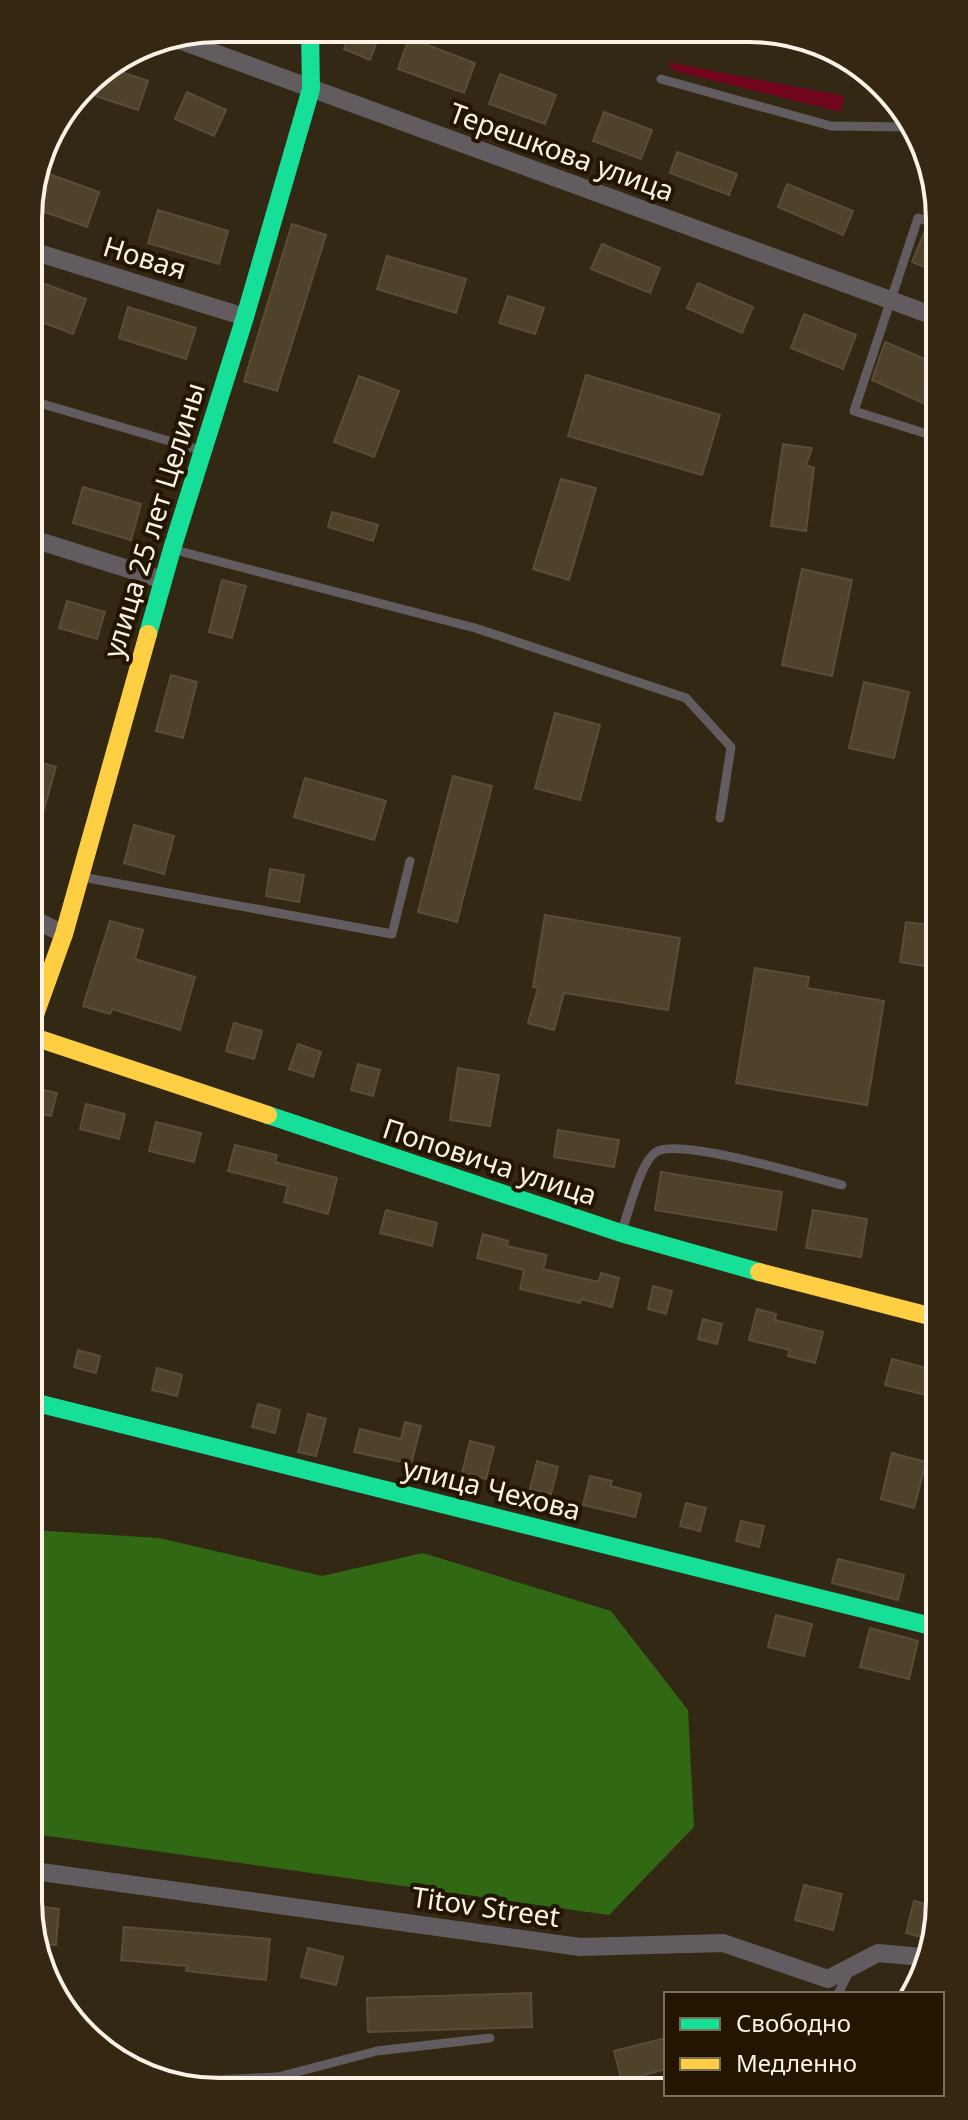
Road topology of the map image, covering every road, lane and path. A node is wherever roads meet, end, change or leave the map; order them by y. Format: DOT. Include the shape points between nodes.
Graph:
graph roads {
  1 [pos="310,42"];
  2 [pos="190,44"];
  3 [pos="661,79"];
  4 [pos="311,89"];
  5 [pos="900,127"];
  6 [pos="926,220"];
  7 [pos="42,254"];
  8 [pos="890,300"];
  9 [pos="926,313"];
  10 [pos="245,317"];
  11 [pos="42,404"];
  12 [pos="926,434"];
  13 [pos="203,451"];
  14 [pos="42,542"];
  15 [pos="172,549"];
  16 [pos="163,580"];
  17 [pos="720,818"];
  18 [pos="410,861"];
  19 [pos="79,877"];
  20 [pos="42,923"];
  21 [pos="64,934"];
  22 [pos="42,995"];
  23 [pos="42,1040"];
  24 [pos="842,1185"];
  25 [pos="621,1233"];
  26 [pos="926,1315"];
  27 [pos="42,1404"];
  28 [pos="926,1625"];
  29 [pos="42,1872"];
  30 [pos="917,1957"];
  31 [pos="851,1967"];
  32 [pos="839,1992"];
  33 [pos="490,2038"];
  34 [pos="256,2078"];
  1 -- 4 [label="street, улица 25 лет Целины"];
  2 -- 4 [label="street, Терешкова улица"];
  3 -- 5 [label="lane" via="831,126"];
  4 -- 8 [label="street, Терешкова улица"];
  4 -- 10 [label="street, улица 25 лет Целины"];
  6 -- 8 [label="lane" via="918,218"];
  7 -- 10 [label="street, Новая"];
  8 -- 9 [label="street, Терешкова улица"];
  8 -- 12 [label="lane" via="854,411"];
  10 -- 13 [label="street, улица 25 лет Целины"];
  11 -- 13 [label="lane"];
  13 -- 15 [label="street, улица 25 лет Целины"];
  14 -- 16 [label="street"];
  15 -- 16 [label="street, улица 25 лет Целины"];
  15 -- 17 [label="lane" via="475,628 686,698 731,747"];
  16 -- 19 [label="street, улица 25 лет Целины"];
  18 -- 19 [label="lane" via="392,934"];
  19 -- 21 [label="street, улица 25 лет Целины"];
  20 -- 21 [label="street"];
  21 -- 22 [label="street, улица 25 лет Целины"];
  23 -- 25 [label="street, Поповича улица"];
  24 -- 25 [label="lane" via="670,1147 655,1152 646,1165"];
  25 -- 26 [label="street, Поповича улица"];
  27 -- 28 [label="street, улица Чехова"];
  29 -- 31 [label="street, Titov Street" via="580,1947 723,1943 828,1979"];
  30 -- 31 [label="street, Titov Street" via="878,1953"];
  31 -- 32 [label="lane"];
  33 -- 34 [label="lane" via="377,2051"];
}
